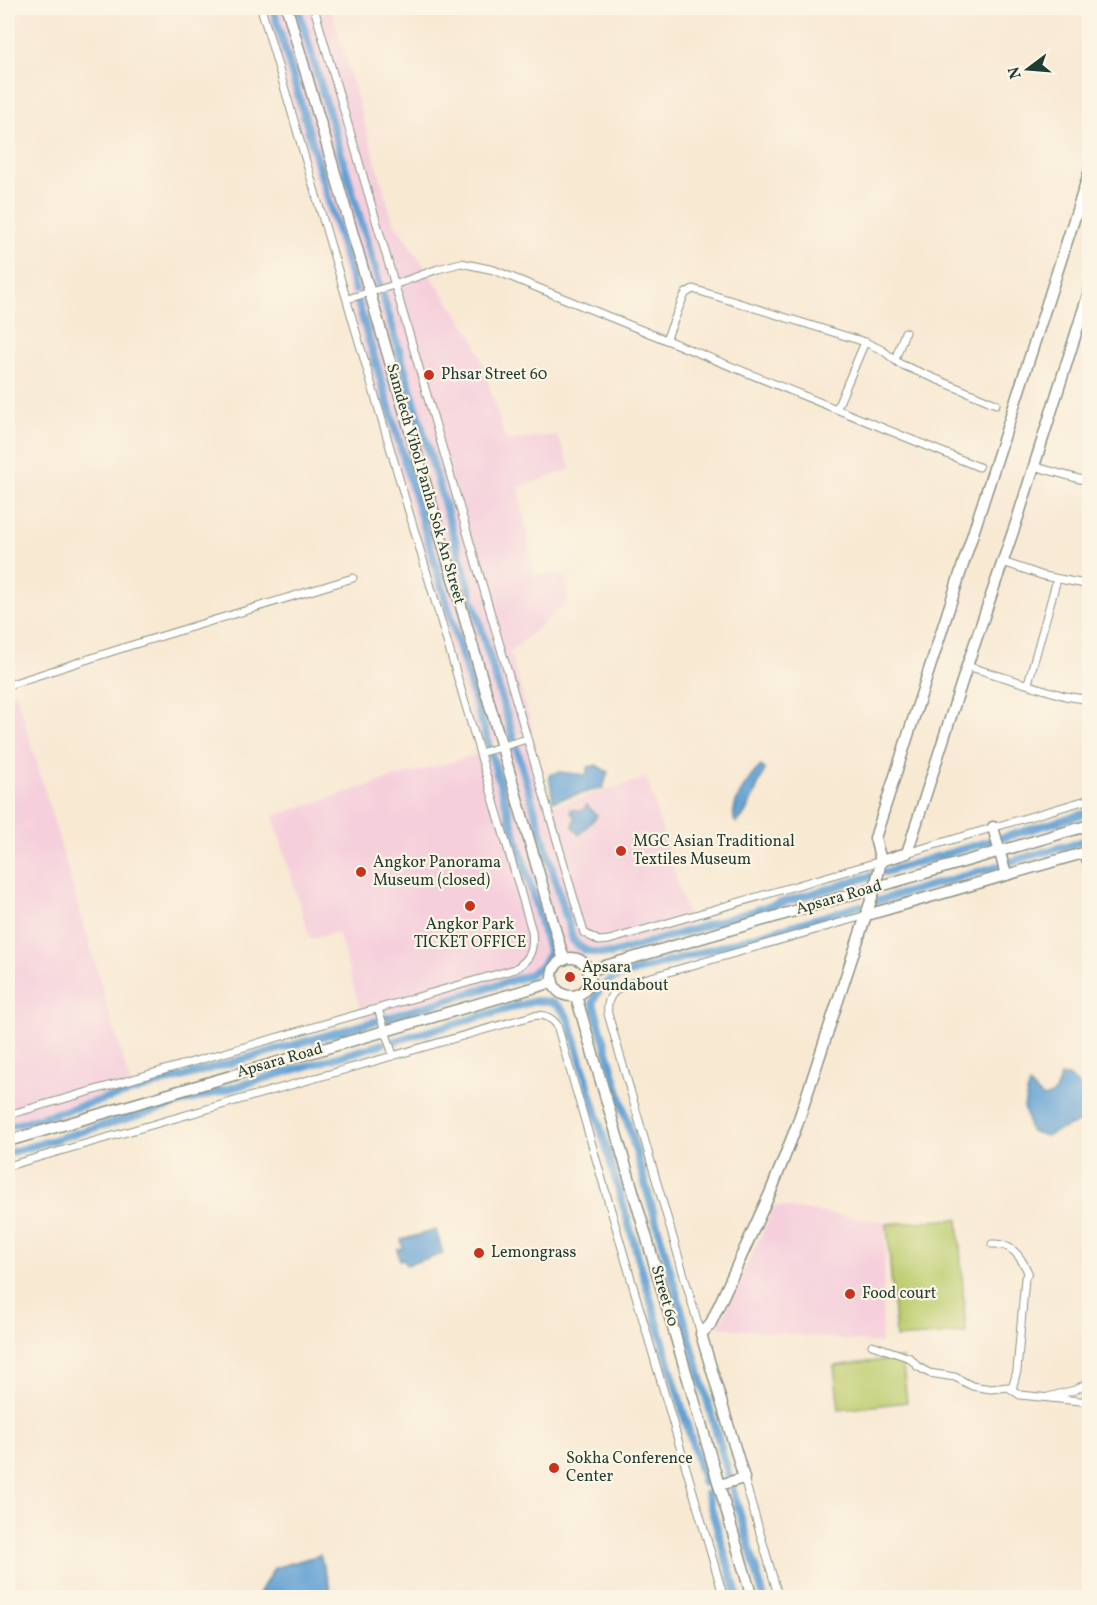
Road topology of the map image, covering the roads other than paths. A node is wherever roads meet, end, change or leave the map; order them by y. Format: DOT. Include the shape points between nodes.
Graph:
graph roads {
  1 [pos="261,8"];
  2 [pos="287,8"];
  3 [pos="314,8"];
  4 [pos="1089,170"];
  5 [pos="393,285"];
  6 [pos="1089,289"];
  7 [pos="372,292"];
  8 [pos="347,299"];
  9 [pos="905,332"];
  10 [pos="666,340"];
  11 [pos="866,342"];
  12 [pos="895,360"];
  13 [pos="996,404"];
  14 [pos="837,408"];
  15 [pos="1033,466"];
  16 [pos="979,467"];
  17 [pos="1089,482"];
  18 [pos="1003,562"];
  19 [pos="353,578"];
  20 [pos="1057,579"];
  21 [pos="1089,585"];
  22 [pos="967,666"];
  23 [pos="1028,683"];
  24 [pos="8,685"];
  25 [pos="1089,700"];
  26 [pos="524,740"];
  27 [pos="502,747"];
  28 [pos="482,753"];
  29 [pos="1089,799"];
  30 [pos="1089,825"];
  31 [pos="993,827"];
  32 [pos="999,851"];
  33 [pos="907,853"];
  34 [pos="1088,859"];
  35 [pos="881,861"];
  36 [pos="1006,875"];
  37 [pos="875,888"];
  38 [pos="867,915"];
  39 [pos="564,960"];
  40 [pos="588,971"];
  41 [pos="553,982"];
  42 [pos="576,996"];
  43 [pos="378,1009"];
  44 [pos="384,1030"];
  45 [pos="393,1055"];
  46 [pos="8,1114"];
  47 [pos="8,1141"];
  48 [pos="8,1166"];
  49 [pos="992,1244"];
  50 [pos="701,1334"];
  51 [pos="872,1345"];
  52 [pos="1089,1381"];
  53 [pos="1012,1389"];
  54 [pos="1045,1397"];
  55 [pos="1089,1402"];
  56 [pos="731,1482"];
  57 [pos="724,1598"];
  58 [pos="752,1598"];
  59 [pos="779,1598"];
  1 -- 8 [label="street"];
  2 -- 7 [label="street, Samdech Vibol Panha Sok An Street"];
  3 -- 5 [label="street"];
  4 -- 35 [label="street" via="875,838"];
  5 -- 7 [label="street"];
  5 -- 10 [label="street" via="452,265 470,264 494,270"];
  5 -- 26 [label="street"];
  6 -- 15 [label="street"];
  7 -- 8 [label="street"];
  7 -- 27 [label="street, Samdech Vibol Panha Sok An Street"];
  8 -- 28 [label="street"];
  9 -- 12 [label="street"];
  10 -- 11 [label="street" via="683,298 693,289"];
  10 -- 14 [label="street"];
  11 -- 12 [label="street"];
  11 -- 14 [label="street"];
  12 -- 13 [label="street" via="906,369"];
  14 -- 16 [label="street"];
  15 -- 17 [label="street"];
  15 -- 18 [label="street"];
  18 -- 20 [label="street"];
  18 -- 22 [label="street"];
  19 -- 24 [label="street"];
  20 -- 21 [label="street"];
  20 -- 23 [label="street"];
  22 -- 23 [label="street"];
  22 -- 33 [label="street"];
  23 -- 25 [label="street"];
  26 -- 27 [label="street"];
  26 -- 35 [label="street" via="581,925 584,933 599,941"];
  27 -- 28 [label="street"];
  27 -- 39 [label="street, Samdech Vibol Panha Sok An Street"];
  28 -- 43 [label="street" via="532,931 532,953 515,969"];
  29 -- 31 [label="street"];
  30 -- 32 [label="street, Apsara Road"];
  31 -- 32 [label="street"];
  31 -- 33 [label="street"];
  32 -- 36 [label="street"];
  32 -- 37 [label="street, Apsara Road"];
  33 -- 35 [label="street"];
  34 -- 36 [label="street"];
  35 -- 37 [label="street"];
  36 -- 38 [label="street"];
  37 -- 38 [label="street"];
  37 -- 40 [label="street, Apsara Road"];
  38 -- 50 [label="street" via="817,1068 771,1191 710,1325"];
  38 -- 50 [label="street" via="627,984 610,996 606,1004"];
  39 -- 40 [label="street" via="576,960"];
  39 -- 41 [label="street" via="555,968"];
  40 -- 42 [label="street" via="587,987"];
  41 -- 42 [label="street" via="562,994"];
  41 -- 44 [label="street, Apsara Road"];
  42 -- 56 [label="street, Street 60"];
  43 -- 44 [label="street"];
  43 -- 46 [label="street"];
  44 -- 45 [label="street"];
  44 -- 47 [label="street, Apsara Road"];
  45 -- 48 [label="street"];
  45 -- 57 [label="street" via="541,1014 557,1025"];
  49 -- 53 [label="street" via="1013,1249 1028,1272"];
  50 -- 56 [label="street"];
  51 -- 53 [label="street" via="910,1358 929,1372 955,1377 972,1386"];
  52 -- 54 [label="street" via="1075,1390"];
  53 -- 54 [label="street" via="1020,1395"];
  54 -- 55 [label="street"];
  56 -- 58 [label="street, Street 60"];
  56 -- 59 [label="street"];
}
